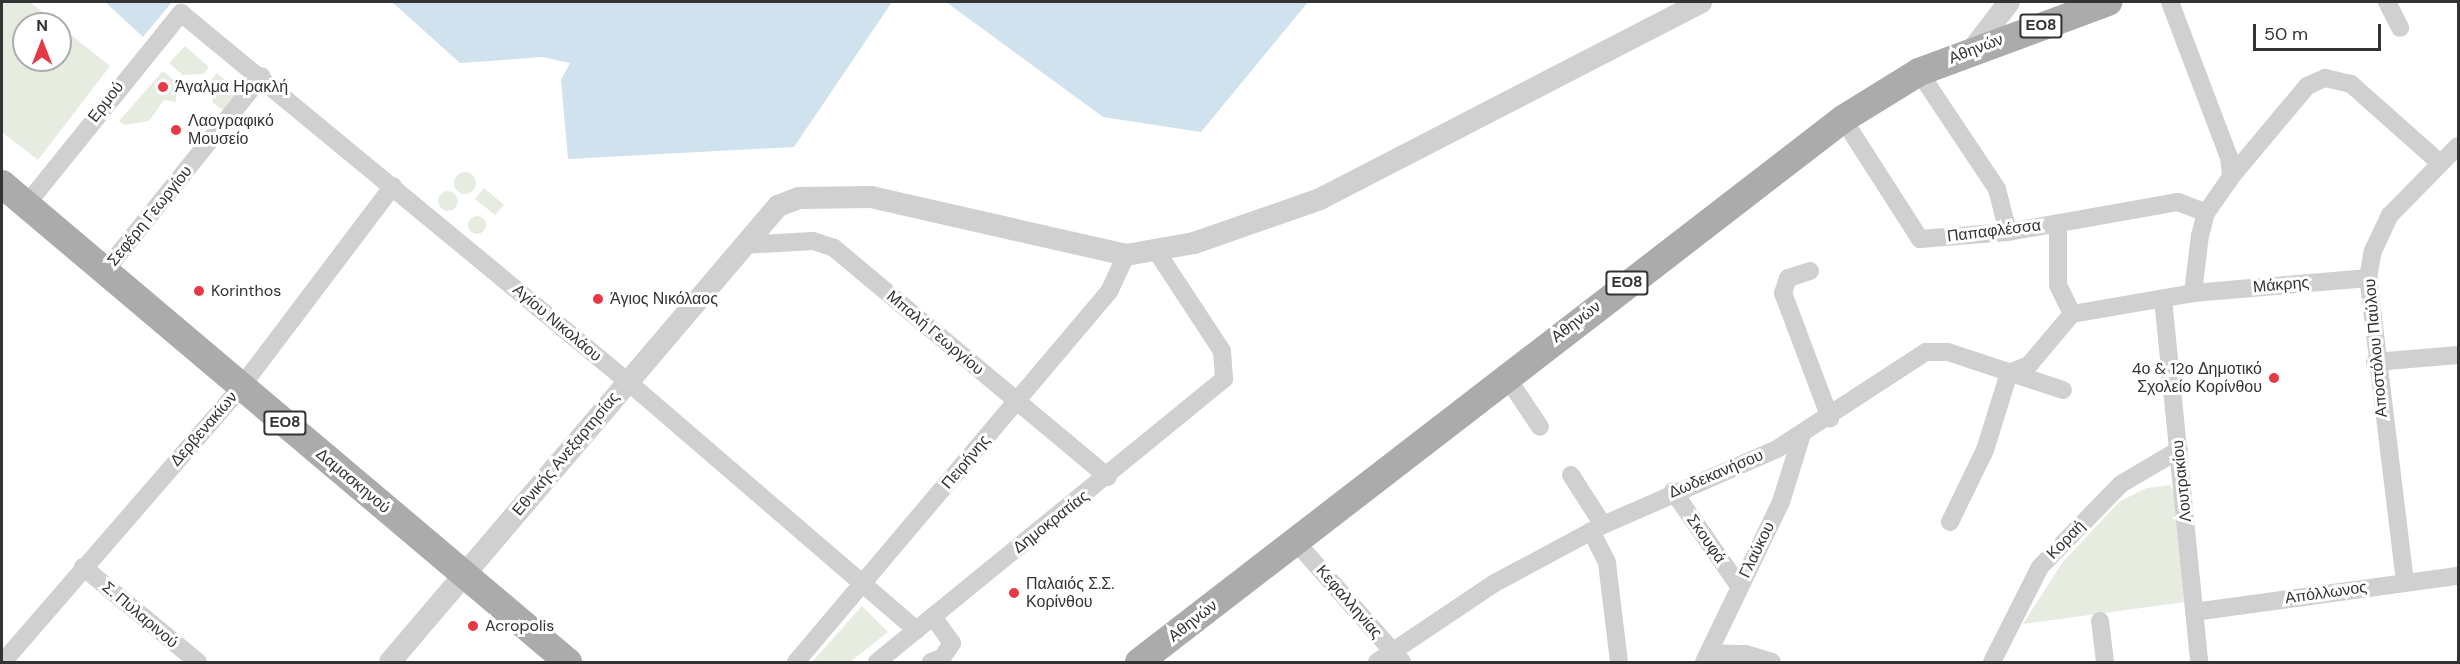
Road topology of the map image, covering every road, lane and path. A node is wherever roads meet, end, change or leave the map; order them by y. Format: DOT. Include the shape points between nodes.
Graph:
graph roads {
  1 [pos="1701,2"];
  2 [pos="2009,2"];
  3 [pos="2108,2"];
  4 [pos="2170,2"];
  5 [pos="2387,2"];
  6 [pos="193,22"];
  7 [pos="2400,28"];
  8 [pos="1973,49"];
  9 [pos="1919,72"];
  10 [pos="262,76"];
  11 [pos="1843,119"];
  12 [pos="2458,146"];
  13 [pos="2440,163"];
  14 [pos="2231,177"];
  15 [pos="2,184"];
  16 [pos="393,186"];
  17 [pos="26,205"];
  18 [pos="2206,213"];
  19 [pos="2058,223"];
  20 [pos="2008,231"];
  21 [pos="742,245"];
  22 [pos="1156,252"];
  23 [pos="1126,255"];
  24 [pos="105,271"];
  25 [pos="1810,271"];
  26 [pos="2368,278"];
  27 [pos="2193,293"];
  28 [pos="2163,299"];
  29 [pos="2072,314"];
  30 [pos="2458,355"];
  31 [pos="2375,362"];
  32 [pos="2009,373"];
  33 [pos="1506,376"];
  34 [pos="627,381"];
  35 [pos="241,387"];
  36 [pos="2063,390"];
  37 [pos="1017,401"];
  38 [pos="1830,417"];
  39 [pos="1540,427"];
  40 [pos="1802,434"];
  41 [pos="2179,450"];
  42 [pos="1571,475"];
  43 [pos="1108,477"];
  44 [pos="1673,491"];
  45 [pos="1950,522"];
  46 [pos="1597,528"];
  47 [pos="1296,542"];
  48 [pos="83,567"];
  49 [pos="464,575"];
  50 [pos="2458,576"];
  51 [pos="2404,582"];
  52 [pos="863,584"];
  53 [pos="1739,586"];
  54 [pos="2194,612"];
  55 [pos="933,616"];
  56 [pos="2100,621"];
  57 [pos="917,630"];
  58 [pos="1706,658"];
  59 [pos="1390,659"];
  60 [pos="879,662"];
  61 [pos="3,663"];
  62 [pos="198,663"];
  63 [pos="390,663"];
  64 [pos="568,663"];
  65 [pos="796,663"];
  66 [pos="931,663"];
  67 [pos="1139,663"];
  68 [pos="1620,663"];
  69 [pos="1772,663"];
  70 [pos="1992,663"];
  71 [pos="2105,663"];
  72 [pos="2199,663"];
  1 -- 22 [label="street, Εθνικής Ανεξαρτησίας" via="1320,199 1254,225"];
  2 -- 8 [label="street"];
  3 -- 8 [label="main road, Αθηνών / ΕΟ8"];
  4 -- 14 [label="street" via="2219,127"];
  5 -- 7 [label="street"];
  6 -- 10 [label="street, Αγίου Νικολάου"];
  6 -- 17 [label="street, Ερμού" via="181,14 146,51"];
  8 -- 9 [label="main road, Αθηνών / ΕΟ8"];
  9 -- 11 [label="main road, Αθηνών / ΕΟ8"];
  9 -- 20 [label="street" via="1997,189"];
  10 -- 16 [label="street, Αγίου Νικολάου"];
  10 -- 24 [label="street, Σεφέρη Γεωργίου"];
  11 -- 20 [label="street, Παπαφλέσσα" via="1920,239"];
  11 -- 33 [label="main road, Αθηνών / ΕΟ8"];
  12 -- 13 [label="street, Αποστόλου Παύλου"];
  13 -- 14 [label="street" via="2352,84 2325,78 2307,86"];
  13 -- 26 [label="street, Αποστόλου Παύλου" via="2380,231"];
  14 -- 18 [label="street"];
  15 -- 17 [label="main road, Δαμασκηνού / ΕΟ8"];
  16 -- 34 [label="street, Αγίου Νικολάου"];
  16 -- 35 [label="street, Δερβενακίων"];
  17 -- 24 [label="main road, Δαμασκηνού / ΕΟ8"];
  18 -- 19 [label="street, Παπαφλέσσα" via="2178,202"];
  18 -- 27 [label="street"];
  19 -- 20 [label="street, Παπαφλέσσα"];
  19 -- 29 [label="street" via="2058,285"];
  21 -- 23 [label="street, Εθνικής Ανεξαρτησίας" via="778,206 831,195 870,197"];
  21 -- 34 [label="street, Εθνικής Ανεξαρτησίας"];
  21 -- 37 [label="street, Μπαλή Γεωργίου" via="804,241 834,248"];
  22 -- 23 [label="street, Εθνικής Ανεξαρτησίας"];
  22 -- 43 [label="street, Δημοκρατίας" via="1222,351 1224,379"];
  23 -- 37 [label="street, Πειρήνης" via="1109,292"];
  24 -- 35 [label="main road, Δαμασκηνού / ΕΟ8"];
  25 -- 38 [label="street" via="1788,278 1783,293"];
  26 -- 27 [label="street, Μάκρης"];
  26 -- 31 [label="street, Αποστόλου Παύλου"];
  27 -- 28 [label="street, Μάκρης"];
  28 -- 29 [label="street, Μάκρης"];
  28 -- 41 [label="street, Λουτρακίου"];
  29 -- 32 [label="street" via="2029,365"];
  30 -- 31 [label="street"];
  31 -- 51 [label="street, Αποστόλου Παύλου"];
  32 -- 36 [label="street, Δωδεκανήσου"];
  32 -- 38 [label="street, Δωδεκανήσου" via="1936,349"];
  32 -- 45 [label="street" via="1985,450"];
  33 -- 39 [label="street"];
  33 -- 47 [label="main road, Αθηνών / ΕΟ8"];
  34 -- 49 [label="street, Εθνικής Ανεξαρτησίας"];
  34 -- 52 [label="street, Αγίου Νικολάου"];
  35 -- 48 [label="street, Δερβενακίων"];
  35 -- 49 [label="main road, Δαμασκηνού / ΕΟ8"];
  37 -- 43 [label="street, Μπαλή Γεωργίου"];
  37 -- 52 [label="street, Πειρήνης"];
  38 -- 40 [label="street, Δωδεκανήσου"];
  40 -- 44 [label="street, Δωδεκανήσου"];
  40 -- 53 [label="street, Γλαύκου" via="1781,502"];
  41 -- 54 [label="street, Λουτρακίου"];
  41 -- 70 [label="street, Κοραή" via="2121,484 2040,567"];
  42 -- 46 [label="street"];
  43 -- 55 [label="street, Δημοκρατίας"];
  44 -- 46 [label="street, Δωδεκανήσου"];
  44 -- 53 [label="street, Σκουφά"];
  46 -- 59 [label="street, Δωδεκανήσου" via="1493,584"];
  46 -- 68 [label="street"];
  47 -- 59 [label="street, Κεφαλληνίας"];
  47 -- 67 [label="main road, Αθηνών / ΕΟ8"];
  48 -- 61 [label="street, Δερβενακίων"];
  48 -- 62 [label="street, Σ. Πυλαρινού"];
  49 -- 63 [label="street, Εθνικής Ανεξαρτησίας"];
  49 -- 64 [label="main road, Δαμασκηνού / ΕΟ8"];
  50 -- 51 [label="street, Απόλλωνος"];
  51 -- 54 [label="street, Απόλλωνος"];
  52 -- 57 [label="street, Αγίου Νικολάου"];
  52 -- 65 [label="street, Πειρήνης"];
  53 -- 58 [label="street, Γλαύκου"];
  54 -- 72 [label="street, Λουτρακίου"];
  55 -- 57 [label="street, Δημοκρατίας"];
  55 -- 66 [label="street" via="952,643 942,658"];
  56 -- 71 [label="street"];
  57 -- 60 [label="street, Δημοκρατίας"];
  58 -- 69 [label="street" via="1746,654"];
}
